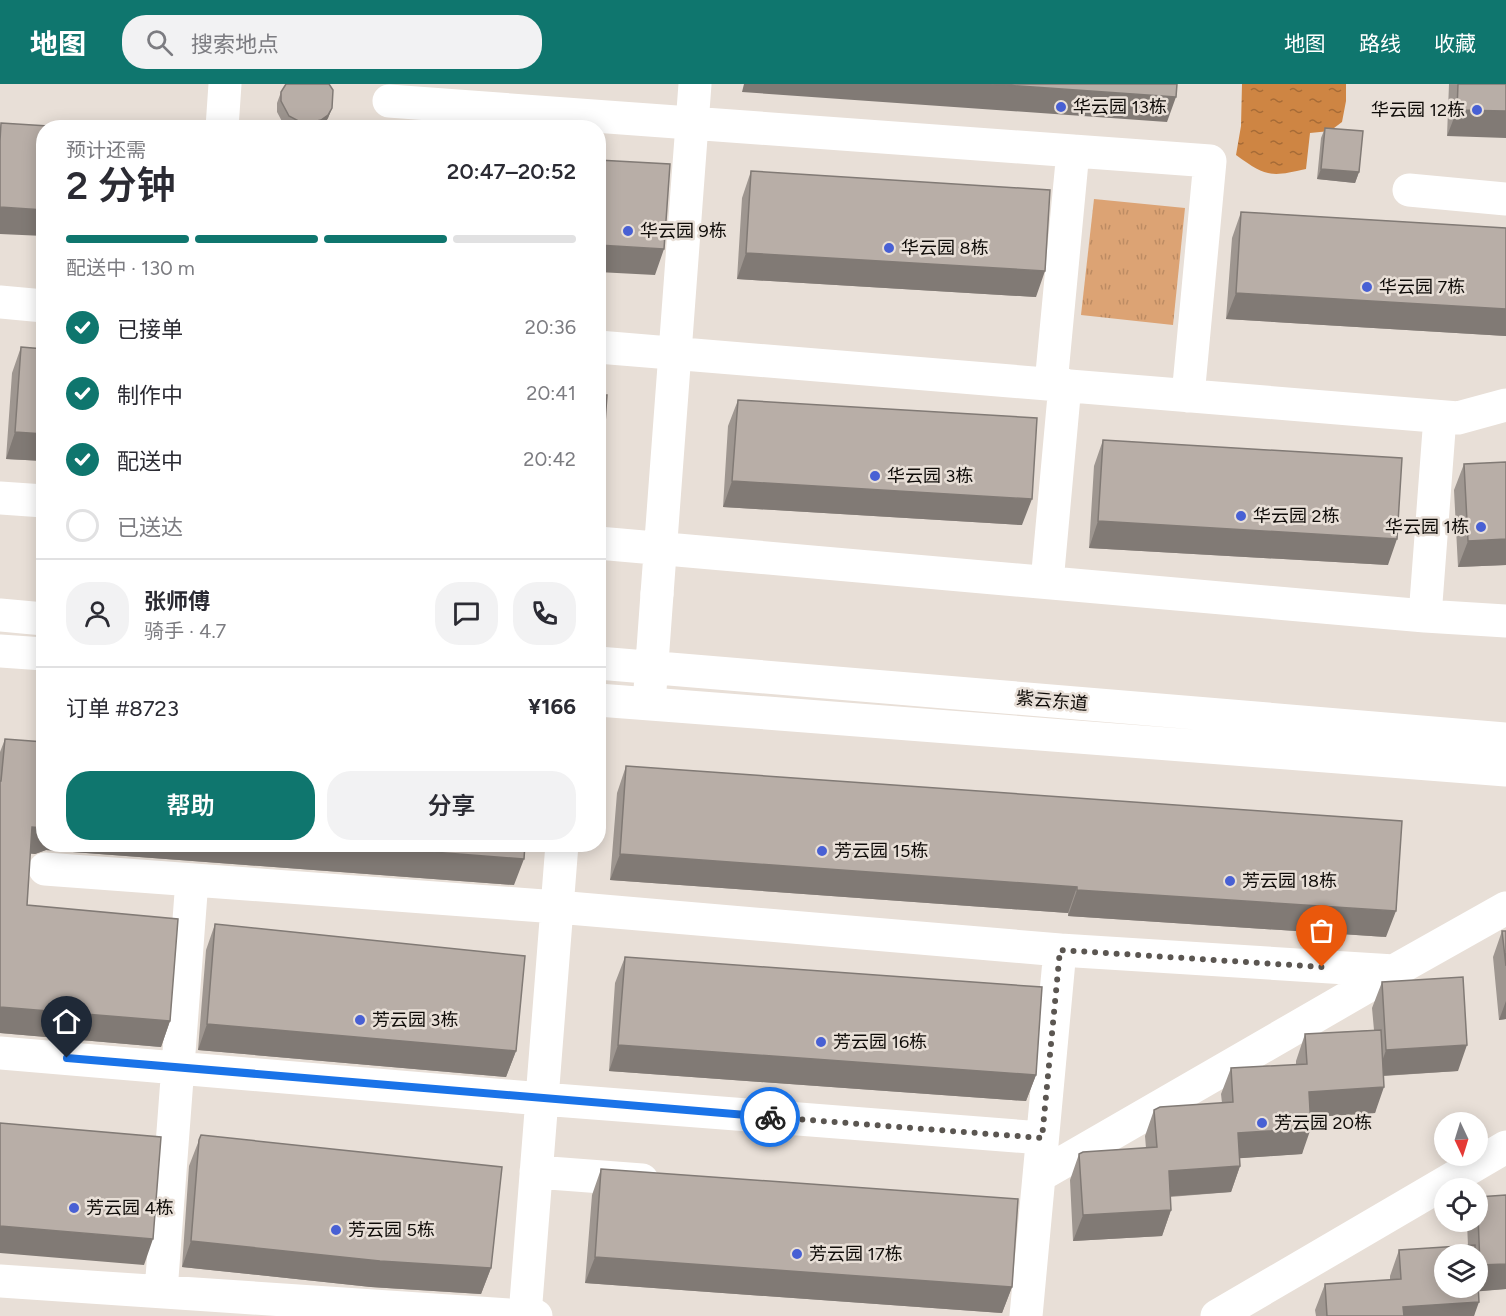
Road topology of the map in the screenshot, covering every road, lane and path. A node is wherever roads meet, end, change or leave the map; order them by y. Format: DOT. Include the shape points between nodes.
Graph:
graph roads {
  1 [pos="225,84"];
  2 [pos="695,84"];
  3 [pos="389,104"];
  4 [pos="223,120"];
  5 [pos="693,123"];
  6 [pos="1073,151"];
  7 [pos="1409,190"];
  8 [pos="1506,199"];
  9 [pos="0,302"];
  10 [pos="36,305"];
  11 [pos="606,348"];
  12 [pos="676,352"];
  13 [pos="1058,385"];
  14 [pos="1188,396"];
  15 [pos="1506,405"];
  16 [pos="1440,417"];
  17 [pos="0,498"];
  18 [pos="36,500"];
  19 [pos="606,544"];
  20 [pos="660,548"];
  21 [pos="1047,582"];
  22 [pos="0,615"];
  23 [pos="1425,616"];
  24 [pos="36,618"];
  25 [pos="1506,621"];
  26 [pos="0,651"];
  27 [pos="36,653"];
  28 [pos="606,664"];
  29 [pos="651,668"];
  30 [pos="606,701"];
  31 [pos="649,704"];
  32 [pos="1506,739"];
  33 [pos="1506,770"];
  34 [pos="561,852"];
  35 [pos="45,869"];
  36 [pos="192,880"];
  37 [pos="557,907"];
  38 [pos="1506,908"];
  39 [pos="1060,950"];
  40 [pos="1394,971"];
  41 [pos="0,1053"];
  42 [pos="178,1068"];
  43 [pos="542,1099"];
  44 [pos="1042,1138"];
  45 [pos="1506,1147"];
  46 [pos="536,1172"];
  47 [pos="1039,1176"];
  48 [pos="667,1182"];
  49 [pos="0,1281"];
  50 [pos="161,1292"];
  51 [pos="525,1316"];
  52 [pos="536,1316"];
  53 [pos="1026,1316"];
  54 [pos="1217,1316"];
  1 -- 4 [label="street"];
  2 -- 5 [label="street"];
  3 -- 5 [label="street"];
  5 -- 6 [label="street"];
  5 -- 12 [label="street"];
  6 -- 13 [label="street"];
  6 -- 14 [label="street" via="1210,161"];
  7 -- 8 [label="street"];
  9 -- 10 [label="street"];
  11 -- 12 [label="street"];
  12 -- 13 [label="street"];
  12 -- 20 [label="street"];
  13 -- 14 [label="street"];
  13 -- 21 [label="street"];
  14 -- 16 [label="street"];
  15 -- 16 [label="street" via="1458,418"];
  16 -- 23 [label="street"];
  17 -- 18 [label="street"];
  19 -- 20 [label="street"];
  20 -- 21 [label="street"];
  20 -- 29 [label="street"];
  21 -- 23 [label="street"];
  22 -- 24 [label="street"];
  23 -- 25 [label="street"];
  26 -- 27 [label="street"];
  28 -- 29 [label="street, 紫云东道"];
  29 -- 31 [label="street"];
  29 -- 32 [label="street, 紫云东道"];
  30 -- 31 [label="street, 紫云东道"];
  31 -- 33 [label="street, 紫云东道"];
  34 -- 37 [label="street"];
  35 -- 36 [label="street"];
  36 -- 37 [label="street"];
  36 -- 42 [label="street"];
  37 -- 39 [label="street"];
  37 -- 43 [label="street"];
  38 -- 40 [label="street"];
  39 -- 40 [label="street"];
  39 -- 44 [label="street"];
  40 -- 47 [label="street"];
  41 -- 42 [label="street"];
  42 -- 43 [label="street"];
  42 -- 50 [label="street"];
  43 -- 44 [label="street"];
  43 -- 46 [label="street"];
  44 -- 47 [label="street"];
  45 -- 54 [label="street"];
  46 -- 48 [label="street"];
  46 -- 51 [label="street"];
  47 -- 53 [label="street" via="1024,1208"];
  49 -- 50 [label="street"];
  50 -- 51 [label="street"];
  51 -- 52 [label="street"];
}
